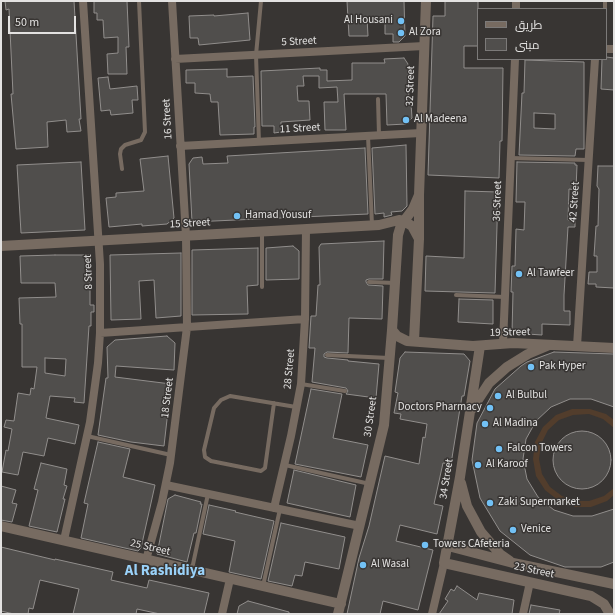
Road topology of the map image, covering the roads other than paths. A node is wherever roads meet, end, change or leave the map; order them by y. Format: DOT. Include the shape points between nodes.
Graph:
graph roads {
  1 [pos="83,1"];
  2 [pos="139,1"];
  3 [pos="172,1"];
  4 [pos="261,1"];
  5 [pos="426,1"];
  6 [pos="424,46"];
  7 [pos="256,55"];
  8 [pos="175,59"];
  9 [pos="514,60"];
  10 [pos="594,60"];
  11 [pos="378,99"];
  12 [pos="421,133"];
  13 [pos="379,135"];
  14 [pos="368,136"];
  15 [pos="259,142"];
  16 [pos="180,146"];
  17 [pos="510,158"];
  18 [pos="588,160"];
  19 [pos="122,169"];
  20 [pos="419,195"];
  21 [pos="404,220"];
  22 [pos="376,226"];
  23 [pos="306,229"];
  24 [pos="262,232"];
  25 [pos="186,236"];
  26 [pos="419,239"];
  27 [pos="99,240"];
  28 [pos="398,240"];
  29 [pos="1,246"];
  30 [pos="369,282"];
  31 [pos="395,283"];
  32 [pos="262,287"];
  33 [pos="456,295"];
  34 [pos="505,296"];
  35 [pos="305,319"];
  36 [pos="187,327"];
  37 [pos="392,330"];
  38 [pos="100,333"];
  39 [pos="411,341"];
  40 [pos="503,343"];
  41 [pos="551,345"];
  42 [pos="480,346"];
  43 [pos="576,346"];
  44 [pos="614,348"];
  45 [pos="327,355"];
  46 [pos="390,356"];
  47 [pos="301,384"];
  48 [pos="345,391"];
  49 [pos="274,403"];
  50 [pos="296,407"];
  51 [pos="469,414"];
  52 [pos="87,436"];
  53 [pos="172,455"];
  54 [pos="285,464"];
  55 [pos="460,477"];
  56 [pos="370,484"];
  57 [pos="166,485"];
  58 [pos="208,494"];
  59 [pos="277,508"];
  60 [pos="1,526"];
  61 [pos="360,526"];
  62 [pos="64,540"];
  63 [pos="448,546"];
  64 [pos="146,560"];
  65 [pos="444,563"];
  66 [pos="513,564"];
  67 [pos="192,570"];
  68 [pos="230,579"];
  69 [pos="530,582"];
  70 [pos="614,584"];
  71 [pos="263,586"];
  72 [pos="340,609"];
  73 [pos="222,614"];
  74 [pos="432,614"];
  75 [pos="523,614"];
  76 [pos="610,614"];
  1 -- 27 [label="street, 8 Street"];
  2 -- 19 [label="lane" via="145,132 141,140 125,145 122,149"];
  3 -- 8 [label="street, 16 Street"];
  4 -- 7 [label="lane"];
  5 -- 6 [label="street, 32 Street"];
  6 -- 7 [label="street, 5 Street"];
  6 -- 12 [label="street, 32 Street"];
  7 -- 8 [label="street, 5 Street"];
  7 -- 15 [label="lane"];
  8 -- 16 [label="street, 16 Street"];
  9 -- 17 [label="street, 36 Street"];
  10 -- 18 [label="street, 42 Street"];
  11 -- 13 [label="lane"];
  12 -- 13 [label="street, 11 Street"];
  12 -- 20 [label="street, 32 Street"];
  13 -- 14 [label="street, 11 Street"];
  14 -- 15 [label="street, 11 Street"];
  14 -- 22 [label="lane"];
  15 -- 16 [label="street, 11 Street"];
  16 -- 25 [label="street, 16 Street"];
  17 -- 18 [label="lane"];
  17 -- 34 [label="street, 36 Street"];
  18 -- 43 [label="street, 42 Street"];
  20 -- 21 [label="street, 32 Street" via="413,209"];
  20 -- 26 [label="street, 32 Street"];
  21 -- 22 [label="street, 15 Street"];
  21 -- 26 [label="street" via="415,230"];
  21 -- 28 [label="street, 30 Street"];
  22 -- 23 [label="street, 15 Street"];
  22 -- 28 [label="street" via="392,231"];
  23 -- 24 [label="street, 15 Street"];
  23 -- 35 [label="street, 28 Street"];
  24 -- 25 [label="street, 15 Street"];
  24 -- 32 [label="lane"];
  25 -- 27 [label="street, 15 Street"];
  25 -- 36 [label="street, 18 Street"];
  26 -- 39 [label="street"];
  27 -- 29 [label="street, 15 Street"];
  27 -- 38 [label="street, 8 Street"];
  28 -- 31 [label="street, 30 Street"];
  30 -- 31 [label="lane"];
  31 -- 37 [label="street, 30 Street"];
  33 -- 34 [label="lane"];
  34 -- 40 [label="street, 36 Street"];
  35 -- 36 [label="street"];
  35 -- 47 [label="street, 28 Street"];
  36 -- 38 [label="street"];
  36 -- 53 [label="street, 18 Street"];
  37 -- 39 [label="street" via="397,336"];
  37 -- 46 [label="street, 30 Street"];
  38 -- 52 [label="street, 8 Street"];
  39 -- 42 [label="street, 19 Street"];
  39 -- 46 [label="street" via="398,347"];
  40 -- 41 [label="street, 19 Street"];
  40 -- 42 [label="street, 19 Street"];
  41 -- 43 [label="street, 19 Street"];
  41 -- 51 [label="street" via="507,366 489,383"];
  42 -- 51 [label="street, 34 Street"];
  43 -- 44 [label="street, 19 Street"];
  45 -- 46 [label="lane"];
  46 -- 56 [label="street, 30 Street" via="384,425"];
  47 -- 48 [label="lane"];
  47 -- 50 [label="street, 28 Street"];
  49 -- 49 [label="lane" via="230,396 220,400 214,408 204,450 205,456 211,462 261,471 265,468"];
  49 -- 50 [label="lane"];
  50 -- 54 [label="street, 28 Street"];
  51 -- 55 [label="street, 34 Street"];
  52 -- 53 [label="lane"];
  52 -- 62 [label="street, 8 Street"];
  53 -- 57 [label="street, 18 Street"];
  54 -- 56 [label="lane"];
  54 -- 59 [label="street, 28 Street"];
  55 -- 63 [label="street, 34 Street"];
  55 -- 66 [label="street" via="467,506 481,532 500,554"];
  56 -- 61 [label="street, 30 Street"];
  57 -- 58 [label="street"];
  57 -- 64 [label="street, 18 Street"];
  58 -- 59 [label="street"];
  58 -- 67 [label="lane"];
  59 -- 61 [label="street"];
  59 -- 71 [label="lane"];
  60 -- 62 [label="street, 25 Street"];
  61 -- 72 [label="street, 30 Street"];
  62 -- 64 [label="street, 25 Street"];
  63 -- 65 [label="street, 34 Street"];
  63 -- 66 [label="street, 23 Street"];
  64 -- 67 [label="street, 25 Street"];
  65 -- 69 [label="street, 23 Street"];
  65 -- 74 [label="street, 34 Street"];
  66 -- 70 [label="street, 23 Street"];
  67 -- 68 [label="street, 25 Street"];
  68 -- 71 [label="street, 25 Street"];
  68 -- 73 [label="street"];
  69 -- 75 [label="street"];
  69 -- 76 [label="street, 23 Street" via="591,596 604,604"];
  71 -- 72 [label="street, 25 Street"];
}
